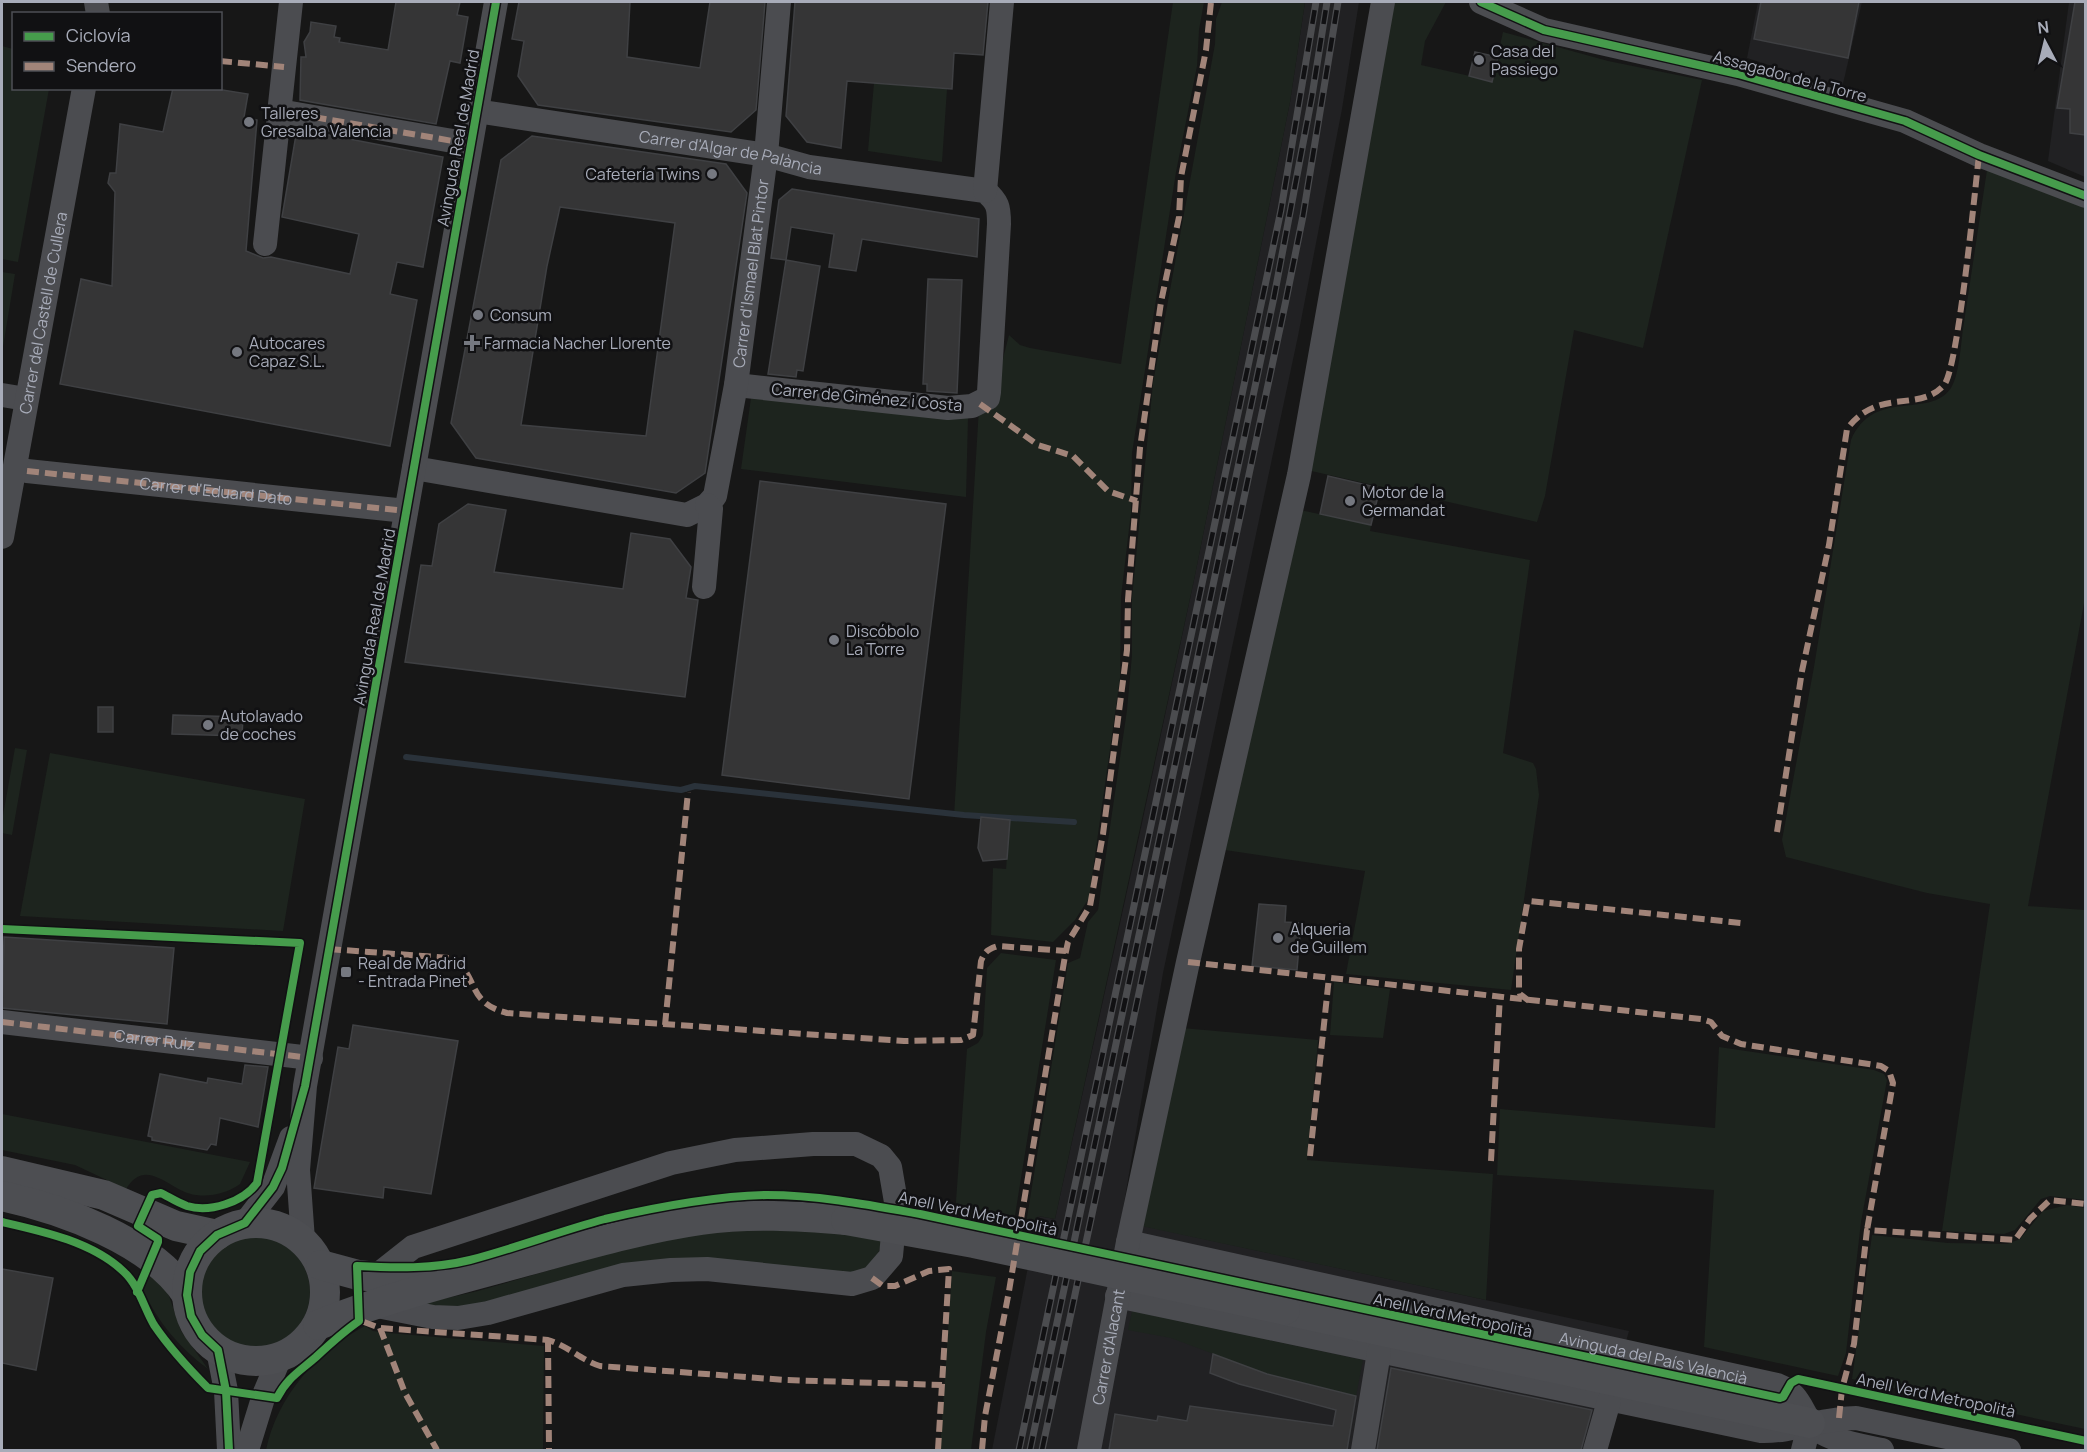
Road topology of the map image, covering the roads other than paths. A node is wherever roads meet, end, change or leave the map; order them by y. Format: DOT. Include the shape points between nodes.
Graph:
graph roads {
  1 [pos="291,2"];
  2 [pos="496,2"];
  3 [pos="779,2"];
  4 [pos="1002,2"];
  5 [pos="1383,2"];
  6 [pos="1481,2"];
  7 [pos="84,90"];
  8 [pos="279,111"];
  9 [pos="476,111"];
  10 [pos="470,144"];
  11 [pos="766,155"];
  12 [pos="985,191"];
  13 [pos="2085,196"];
  14 [pos="265,244"];
  15 [pos="736,385"];
  16 [pos="2,395"];
  17 [pos="26,399"];
  18 [pos="414,468"];
  19 [pos="27,471"];
  20 [pos="707,505"];
  21 [pos="406,511"];
  22 [pos="2,537"];
  23 [pos="704,587"];
  24 [pos="2,1022"];
  25 [pos="311,1058"];
  26 [pos="305,1086"];
  27 [pos="2,1156"];
  28 [pos="2,1171"];
  29 [pos="104,1195"];
  30 [pos="2,1196"];
  31 [pos="244,1223"];
  32 [pos="217,1235"];
  33 [pos="303,1240"];
  34 [pos="1128,1242"];
  35 [pos="321,1265"];
  36 [pos="373,1291"];
  37 [pos="187,1295"];
  38 [pos="1117,1296"];
  39 [pos="318,1324"];
  40 [pos="218,1350"];
  41 [pos="1379,1352"];
  42 [pos="280,1357"];
  43 [pos="1609,1401"];
  44 [pos="1807,1437"];
  45 [pos="229,1450"];
  46 [pos="247,1450"];
  47 [pos="1089,1450"];
  48 [pos="1363,1450"];
  49 [pos="1595,1450"];
  50 [pos="1882,1450"];
  51 [pos="2009,1450"];
  1 -- 8 [label="street"];
  2 -- 9 [label="street, Avinguda Real de Madrid"];
  3 -- 11 [label="street, Carrer d'Ismael Blat Pintor"];
  4 -- 12 [label="street"];
  5 -- 34 [label="street, Carrer d'Alacant" via="1299,475 1190,950"];
  6 -- 13 [label="street, Assagador de la Torre" via="1544,30 1738,74 1905,121"];
  7 -- 17 [label="street, Carrer del Castell de Cullera"];
  8 -- 10 [label="street"];
  8 -- 14 [label="street"];
  9 -- 10 [label="street, Avinguda Real de Madrid"];
  9 -- 11 [label="street, Carrer d'Algar de Palància"];
  10 -- 18 [label="street, Avinguda Real de Madrid"];
  11 -- 12 [label="street, Carrer d'Algar de Palància" via="809,167"];
  11 -- 15 [label="street, Carrer d'Ismael Blat Pintor"];
  12 -- 15 [label="street, Carrer de Giménez i Costa" via="996,199 999,207 988,398 972,406 948,408"];
  15 -- 20 [label="street, Carrer d'Ismael Blat Pintor" via="720,483 716,496"];
  16 -- 17 [label="street"];
  17 -- 22 [label="street, Carrer del Castell de Cullera"];
  18 -- 20 [label="street" via="687,515"];
  18 -- 21 [label="street, Avinguda Real de Madrid"];
  19 -- 21 [label="street, Carrer d'Eduard Dato"];
  20 -- 23 [label="street" via="711,509"];
  21 -- 25 [label="street, Avinguda Real de Madrid"];
  24 -- 25 [label="street, Carrer Ruiz"];
  25 -- 26 [label="street, Avinguda Real de Madrid"];
  26 -- 31 [label="street, Avinguda Real de Madrid" via="282,1168"];
  26 -- 33 [label="street, Avinguda Real de Madrid" via="298,1170"];
  27 -- 29 [label="main road" via="35,1163"];
  28 -- 29 [label="main road"];
  29 -- 32 [label="main road" via="176,1226"];
  30 -- 37 [label="main road" via="105,1231 165,1268"];
  31 -- 32 [label="main road"];
  31 -- 33 [label="main road" via="266,1223"];
  32 -- 37 [label="main road" via="200,1251 190,1272"];
  33 -- 35 [label="main road"];
  34 -- 38 [label="street, Carrer d'Alacant"];
  34 -- 44 [label="street, Avinguda del País Valencià" via="1777,1385 1795,1395"];
  35 -- 36 [label="main road"];
  35 -- 39 [label="main road" via="325,1295"];
  36 -- 36 [label="street" via="433,1317 458,1318 623,1275 671,1270 707,1269 852,1284 872,1278 891,1256 895,1185 890,1167 881,1156 856,1144 813,1144 704,1155 413,1247"];
  36 -- 39 [label="main road"];
  36 -- 44 [label="main road, bridge" via="440,1284 607,1239 702,1220 799,1216 846,1220 974,1243 1285,1310"];
  37 -- 40 [label="main road" via="191,1316 202,1335"];
  38 -- 41 [label="street"];
  38 -- 47 [label="street, Carrer d'Alacant"];
  39 -- 42 [label="main road" via="308,1338"];
  40 -- 42 [label="main road" via="238,1359"];
  40 -- 45 [label="street" via="226,1391"];
  41 -- 43 [label="street"];
  41 -- 48 [label="street"];
  42 -- 46 [label="street"];
  43 -- 44 [label="street"];
  43 -- 49 [label="street"];
  44 -- 50 [label="street"];
  44 -- 51 [label="street" via="1839,1418 1856,1418"];
}
